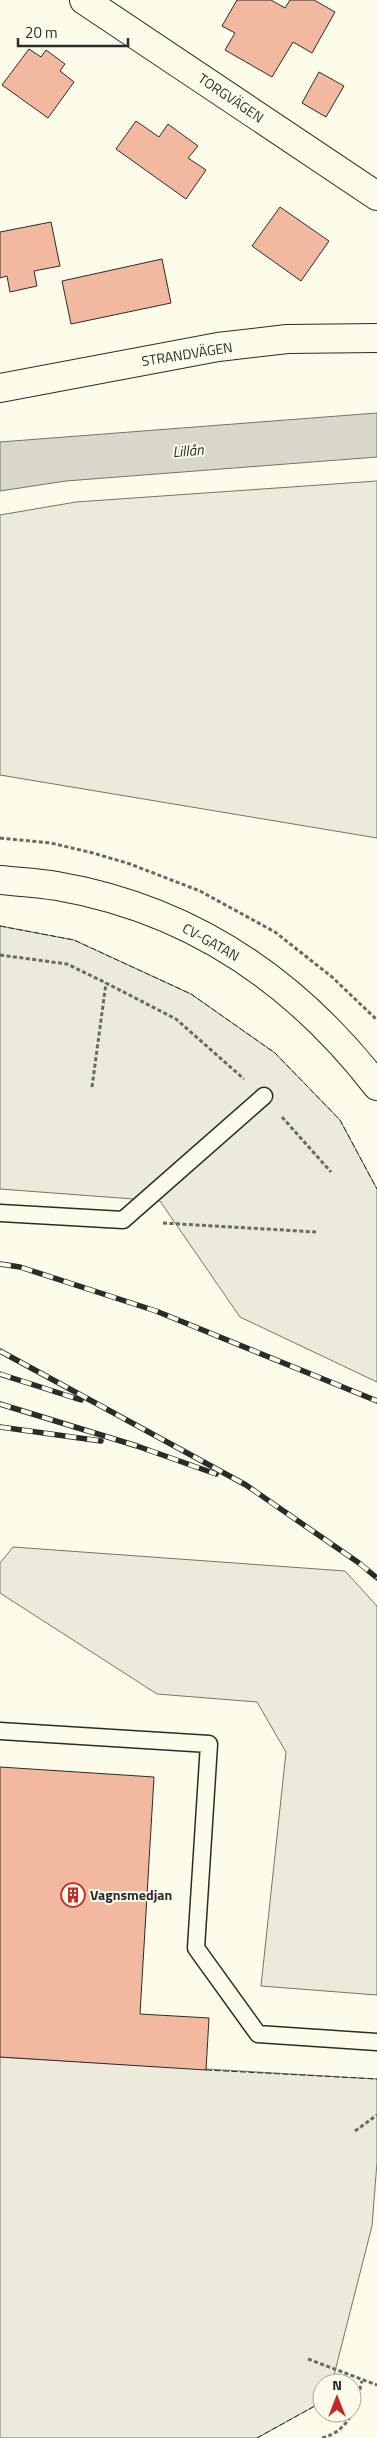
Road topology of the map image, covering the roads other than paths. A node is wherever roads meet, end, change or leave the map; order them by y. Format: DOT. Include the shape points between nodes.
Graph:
graph roads {
  1 [pos="84,0"];
  2 [pos="377,196"];
  3 [pos="377,338"];
  4 [pos="0,388"];
  5 [pos="0,880"];
  6 [pos="377,1086"];
  7 [pos="264,1096"];
  8 [pos="0,1213"];
  9 [pos="0,1731"];
  10 [pos="377,2042"];
  1 -- 2 [label="street, TORGVÄGEN"];
  3 -- 4 [label="street, STRANDVÄGEN" via="287,340 218,347"];
  5 -- 6 [label="street, CV-GATAN" via="56,886 108,898 169,919 211,940 290,992 324,1025"];
  7 -- 8 [label="lane" via="123,1220"];
  9 -- 10 [label="lane" via="209,1744 196,1948 258,2034"];
}
